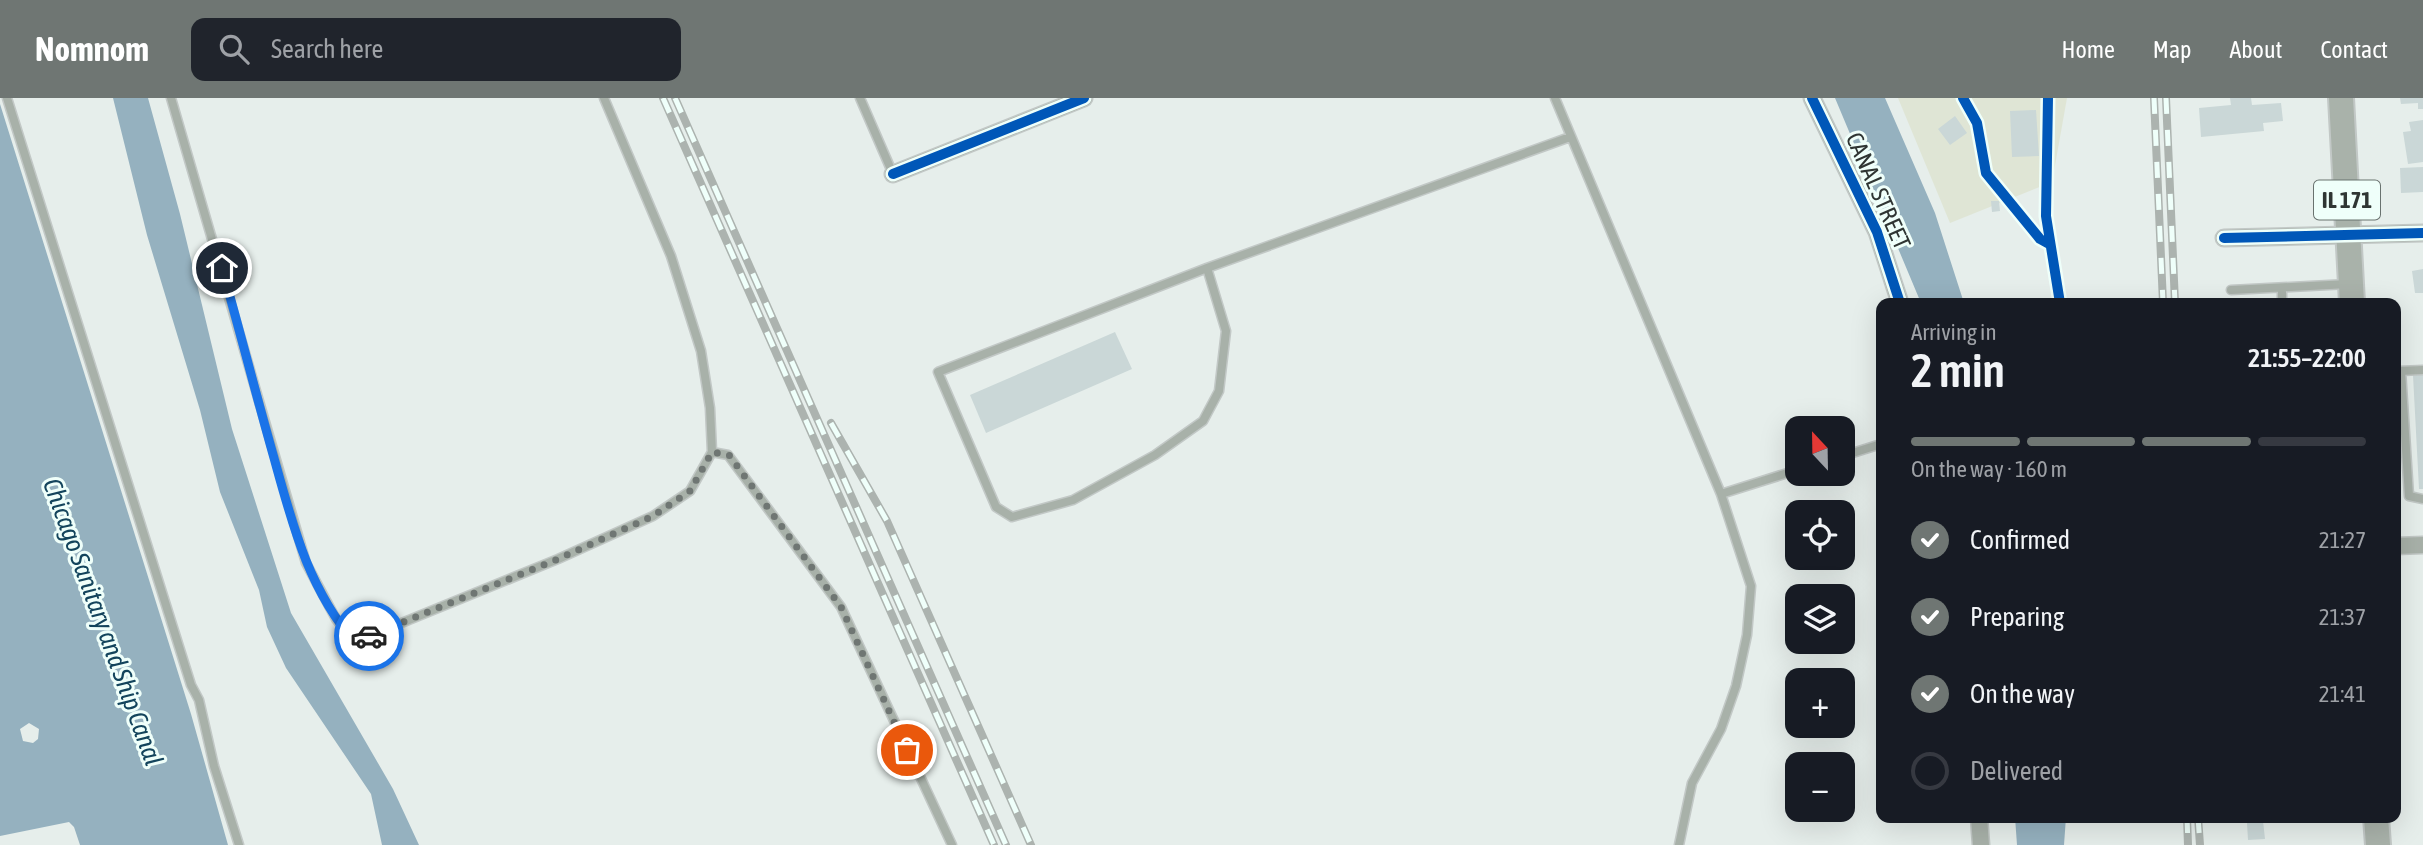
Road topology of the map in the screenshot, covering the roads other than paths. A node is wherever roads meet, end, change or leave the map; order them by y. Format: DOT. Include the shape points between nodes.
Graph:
graph roads {
  1 [pos="7,98"];
  2 [pos="171,98"];
  3 [pos="604,98"];
  4 [pos="860,98"];
  5 [pos="1084,98"];
  6 [pos="1555,98"];
  7 [pos="1812,98"];
  8 [pos="2341,98"];
  9 [pos="1570,137"];
  10 [pos="893,174"];
  11 [pos="2423,233"];
  12 [pos="2350,237"];
  13 [pos="2224,238"];
  14 [pos="1207,268"];
  15 [pos="2282,288"];
  16 [pos="2231,290"];
  17 [pos="2352,293"];
  18 [pos="1898,298"];
  19 [pos="2282,298"];
  20 [pos="2423,370"];
  21 [pos="2401,371"];
  22 [pos="2401,401"];
  23 [pos="1876,446"];
  24 [pos="712,452"];
  25 [pos="1855,452"];
  26 [pos="2408,470"];
  27 [pos="2401,471"];
  28 [pos="1785,474"];
  29 [pos="1721,494"];
  30 [pos="2423,499"];
  31 [pos="2423,545"];
  32 [pos="2401,546"];
  33 [pos="1979,823"];
  34 [pos="2376,823"];
  35 [pos="240,845"];
  36 [pos="951,845"];
  37 [pos="1679,845"];
  38 [pos="1981,845"];
  39 [pos="2378,845"];
  1 -- 35 [label="lane" via="199,700 214,766"];
  2 -- 24 [label="lane" via="306,563 336,619 355,642 653,516 690,491"];
  3 -- 24 [label="lane" via="671,256 701,351"];
  4 -- 10 [label="lane"];
  5 -- 10 [label="street"];
  6 -- 9 [label="lane"];
  7 -- 18 [label="street, CANAL STREET" via="1877,232"];
  8 -- 12 [label="main road, IL 171"];
  9 -- 14 [label="lane"];
  9 -- 29 [label="lane"];
  11 -- 12 [label="street"];
  12 -- 13 [label="street"];
  12 -- 17 [label="main road, IL 171"];
  14 -- 14 [label="lane" via="1226,331 1219,391 1203,421 1155,455 1073,499 1012,517 996,507 938,372"];
  15 -- 16 [label="lane"];
  15 -- 17 [label="lane"];
  15 -- 19 [label="lane"];
  20 -- 21 [label="lane"];
  22 -- 26 [label="lane"];
  23 -- 25 [label="lane"];
  24 -- 36 [label="lane" via="729,455 841,607"];
  26 -- 27 [label="lane"];
  26 -- 30 [label="lane" via="2409,496"];
  28 -- 29 [label="lane"];
  29 -- 37 [label="lane" via="1751,586 1748,635 1721,729 1692,783"];
  31 -- 32 [label="street"];
  33 -- 38 [label="street"];
  34 -- 39 [label="main road"];
}
